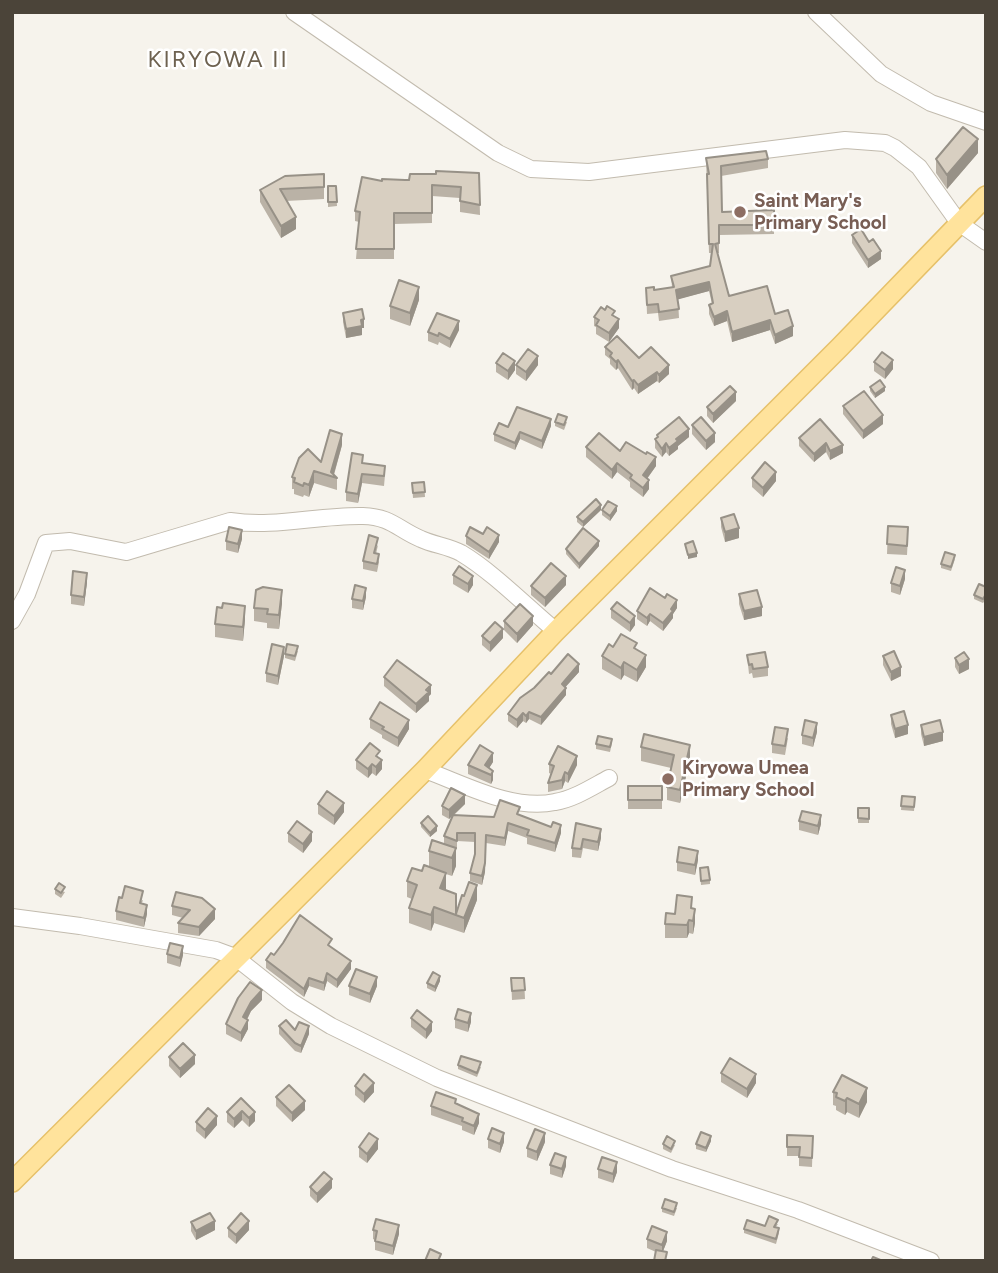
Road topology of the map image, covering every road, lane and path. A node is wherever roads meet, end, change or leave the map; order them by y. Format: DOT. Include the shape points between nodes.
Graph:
graph roads {
  1 [pos="294,12"];
  2 [pos="816,12"];
  3 [pos="986,122"];
  4 [pos="986,196"];
  5 [pos="959,223"];
  6 [pos="986,242"];
  7 [pos="12,621"];
  8 [pos="556,631"];
  9 [pos="425,770"];
  10 [pos="610,778"];
  11 [pos="12,917"];
  12 [pos="235,957"];
  13 [pos="13,1179"];
  14 [pos="931,1261"];
  1 -- 5 [label="street" via="498,153 531,169 589,172 845,140 870,141 895,148 919,167"];
  2 -- 3 [label="street" via="881,74 931,103"];
  4 -- 5 [label="main road"];
  5 -- 6 [label="street"];
  5 -- 8 [label="main road"];
  7 -- 8 [label="street" via="46,543 70,541 126,552 230,521 276,523 365,516 384,518 420,539 462,554"];
  8 -- 9 [label="main road"];
  9 -- 10 [label="street" via="501,797 538,804 569,798"];
  9 -- 12 [label="main road"];
  11 -- 12 [label="street" via="189,945"];
  12 -- 13 [label="main road"];
  12 -- 14 [label="street" via="331,1026 437,1078 672,1169 798,1210"];
}
